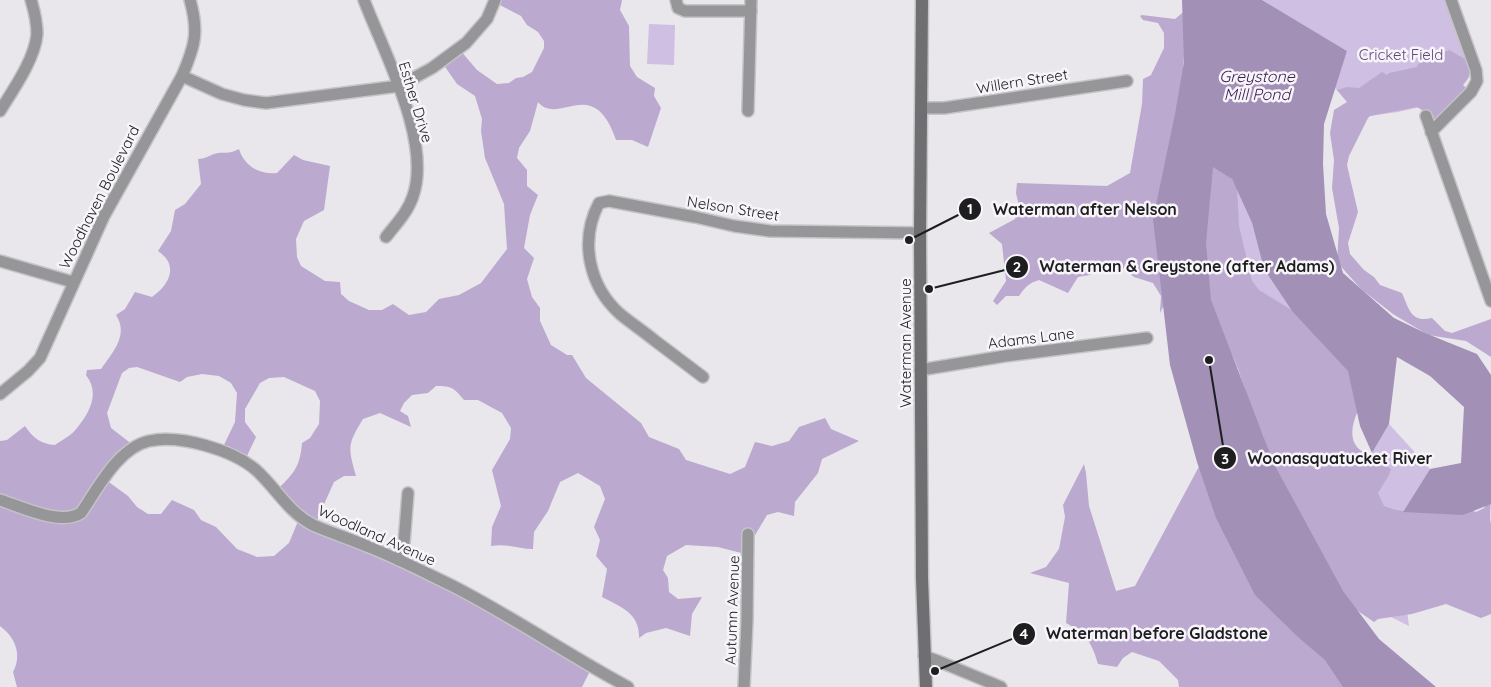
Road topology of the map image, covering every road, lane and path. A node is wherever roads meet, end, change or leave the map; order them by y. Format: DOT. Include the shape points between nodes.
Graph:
graph roads {
  1 [pos="31,0"];
  2 [pos="190,0"];
  3 [pos="364,0"];
  4 [pos="496,0"];
  5 [pos="922,0"];
  6 [pos="1451,0"];
  7 [pos="677,4"];
  8 [pos="751,6"];
  9 [pos="182,76"];
  10 [pos="1127,81"];
  11 [pos="399,86"];
  12 [pos="921,108"];
  13 [pos="0,111"];
  14 [pos="748,111"];
  15 [pos="1426,116"];
  16 [pos="1431,132"];
  17 [pos="920,233"];
  18 [pos="386,237"];
  19 [pos="0,261"];
  20 [pos="73,282"];
  21 [pos="1491,301"];
  22 [pos="1146,338"];
  23 [pos="920,370"];
  24 [pos="703,377"];
  25 [pos="0,394"];
  26 [pos="408,493"];
  27 [pos="0,500"];
  28 [pos="748,534"];
  29 [pos="399,560"];
  30 [pos="924,656"];
  31 [pos="628,687"];
  32 [pos="744,687"];
  33 [pos="926,687"];
  34 [pos="1001,687"];
  1 -- 13 [label="street" via="36,34 33,52"];
  2 -- 9 [label="street, Woodhaven Boulevard" via="196,32"];
  3 -- 11 [label="street, Esther Drive"];
  4 -- 11 [label="street" via="487,19 466,43 432,68"];
  5 -- 12 [label="main road, Waterman Avenue"];
  6 -- 16 [label="street" via="1477,81 1471,92"];
  7 -- 8 [label="street" via="685,11"];
  8 -- 14 [label="street"];
  9 -- 11 [label="street" via="222,94 266,104"];
  9 -- 20 [label="street, Woodhaven Boulevard" via="104,216"];
  10 -- 12 [label="street, Willern Street" via="944,108"];
  11 -- 18 [label="street, Esther Drive" via="415,146 417,178 405,213"];
  12 -- 17 [label="main road, Waterman Avenue"];
  15 -- 16 [label="street"];
  16 -- 21 [label="street"];
  17 -- 23 [label="main road, Waterman Avenue"];
  17 -- 24 [label="street, Nelson Street" via="770,231 602,201 594,211 588,237 590,261 604,296 620,314"];
  19 -- 20 [label="street"];
  20 -- 25 [label="street, Woodhaven Boulevard" via="40,358"];
  22 -- 23 [label="street, Adams Lane"];
  23 -- 30 [label="main road, Waterman Avenue"];
  26 -- 29 [label="street" via="404,543"];
  27 -- 29 [label="street, Woodland Avenue" via="54,517 74,518 126,452 149,441 177,440 213,448 243,461 273,487 296,514 312,524"];
  28 -- 32 [label="street, Autumn Avenue"];
  29 -- 31 [label="street, Woodland Avenue" via="498,610"];
  30 -- 33 [label="main road, Waterman Avenue"];
  30 -- 34 [label="street"];
}
